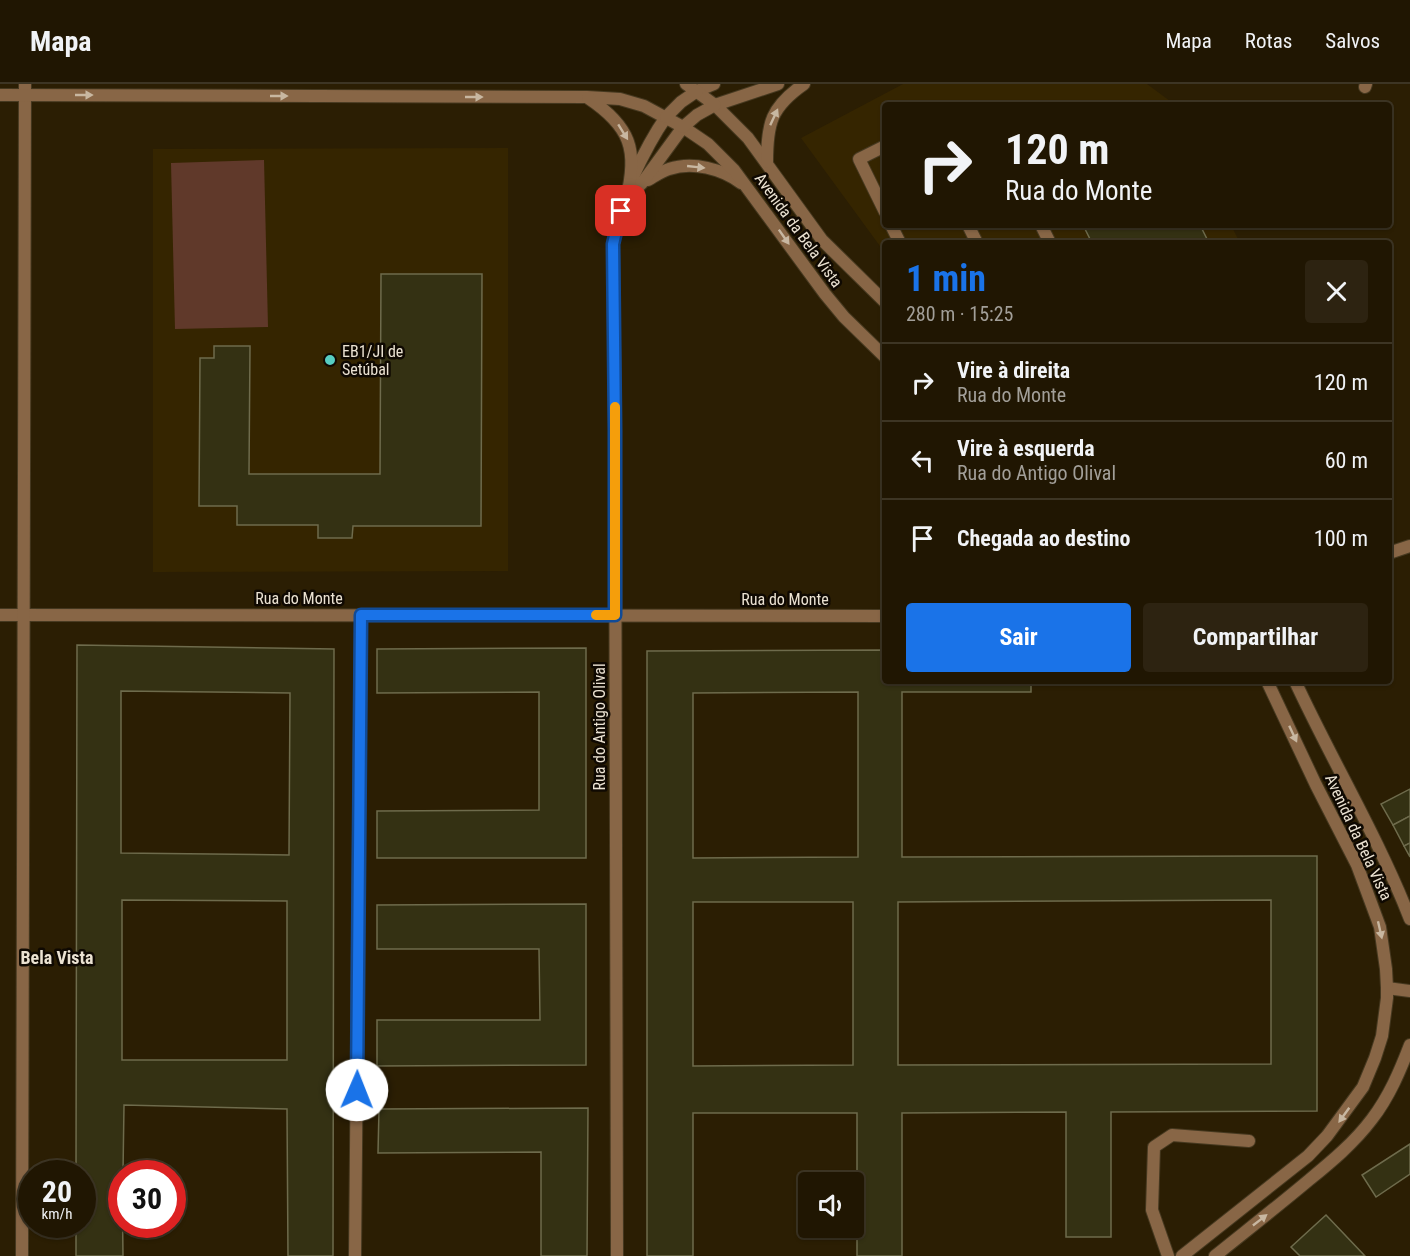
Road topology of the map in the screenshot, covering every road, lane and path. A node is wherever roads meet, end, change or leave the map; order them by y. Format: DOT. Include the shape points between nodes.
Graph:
graph roads {
  1 [pos="686,84"];
  2 [pos="714,84"];
  3 [pos="778,84"];
  4 [pos="804,84"];
  5 [pos="25,89"];
  6 [pos="697,91"];
  7 [pos="0,95"];
  8 [pos="587,97"];
  9 [pos="716,105"];
  10 [pos="666,117"];
  11 [pos="683,127"];
  12 [pos="882,148"];
  13 [pos="767,162"];
  14 [pos="636,182"];
  15 [pos="750,190"];
  16 [pos="882,206"];
  17 [pos="882,299"];
  18 [pos="882,354"];
  19 [pos="1410,546"];
  20 [pos="1392,552"];
  21 [pos="0,615"];
  22 [pos="25,615"];
  23 [pos="361,615"];
  24 [pos="615,615"];
  25 [pos="882,616"];
  26 [pos="1268,684"];
  27 [pos="1296,684"];
  28 [pos="1410,919"];
  29 [pos="1387,988"];
  30 [pos="1410,991"];
  31 [pos="1410,1045"];
  32 [pos="1410,1063"];
  33 [pos="1397,1076"];
  34 [pos="1250,1141"];
  35 [pos="22,1256"];
  36 [pos="355,1256"];
  37 [pos="617,1256"];
  38 [pos="1168,1256"];
  39 [pos="1182,1256"];
  40 [pos="1215,1256"];
  1 -- 6 [label="street, Avenida da Bela Vista"];
  2 -- 6 [label="street"];
  3 -- 9 [label="street"];
  13 -- 4 [label="street, one-way" via="768,130 773,117"];
  5 -- 7 [label="street, Avenida da Bela Vista"];
  5 -- 8 [label="street, Avenida da Bela Vista, one-way"];
  5 -- 22 [label="street"];
  6 -- 9 [label="street, Avenida da Bela Vista"];
  6 -- 10 [label="street"];
  8 -- 10 [label="street, Avenida da Bela Vista" via="644,105"];
  8 -- 14 [label="street, one-way" via="613,117 628,141"];
  9 -- 11 [label="street"];
  9 -- 13 [label="street, Avenida da Bela Vista"];
  10 -- 11 [label="street, Avenida da Bela Vista"];
  10 -- 14 [label="street" via="642,155"];
  11 -- 14 [label="street"];
  11 -- 15 [label="street, Avenida da Bela Vista" via="708,144"];
  12 -- 16 [label="street" via="859,159"];
  13 -- 17 [label="street, Avenida da Bela Vista" via="822,240"];
  14 -- 15 [label="street, one-way" via="687,166 725,173"];
  14 -- 24 [label="street, Rua do Antigo Olival" via="626,199 613,244"];
  15 -- 18 [label="street, Avenida da Bela Vista, one-way" via="825,294"];
  19 -- 20 [label="street"];
  21 -- 22 [label="street, Rua do Monte"];
  22 -- 23 [label="street, Rua do Monte"];
  22 -- 35 [label="street"];
  23 -- 24 [label="street, Rua do Monte"];
  23 -- 36 [label="street"];
  24 -- 25 [label="street, Rua do Monte"];
  24 -- 37 [label="street, Rua do Antigo Olival"];
  26 -- 29 [label="street, Avenida da Bela Vista, one-way" via="1357,865 1380,927"];
  27 -- 28 [label="street, Avenida da Bela Vista"];
  29 -- 30 [label="street"];
  29 -- 39 [label="street, Avenida da Bela Vista, one-way" via="1376,1058 1345,1114 1308,1156"];
  31 -- 33 [label="street"];
  32 -- 33 [label="street"];
  40 -- 33 [label="street, one-way" via="1342,1152 1372,1118"];
  34 -- 38 [label="street" via="1172,1135 1154,1147 1152,1210"];
}
